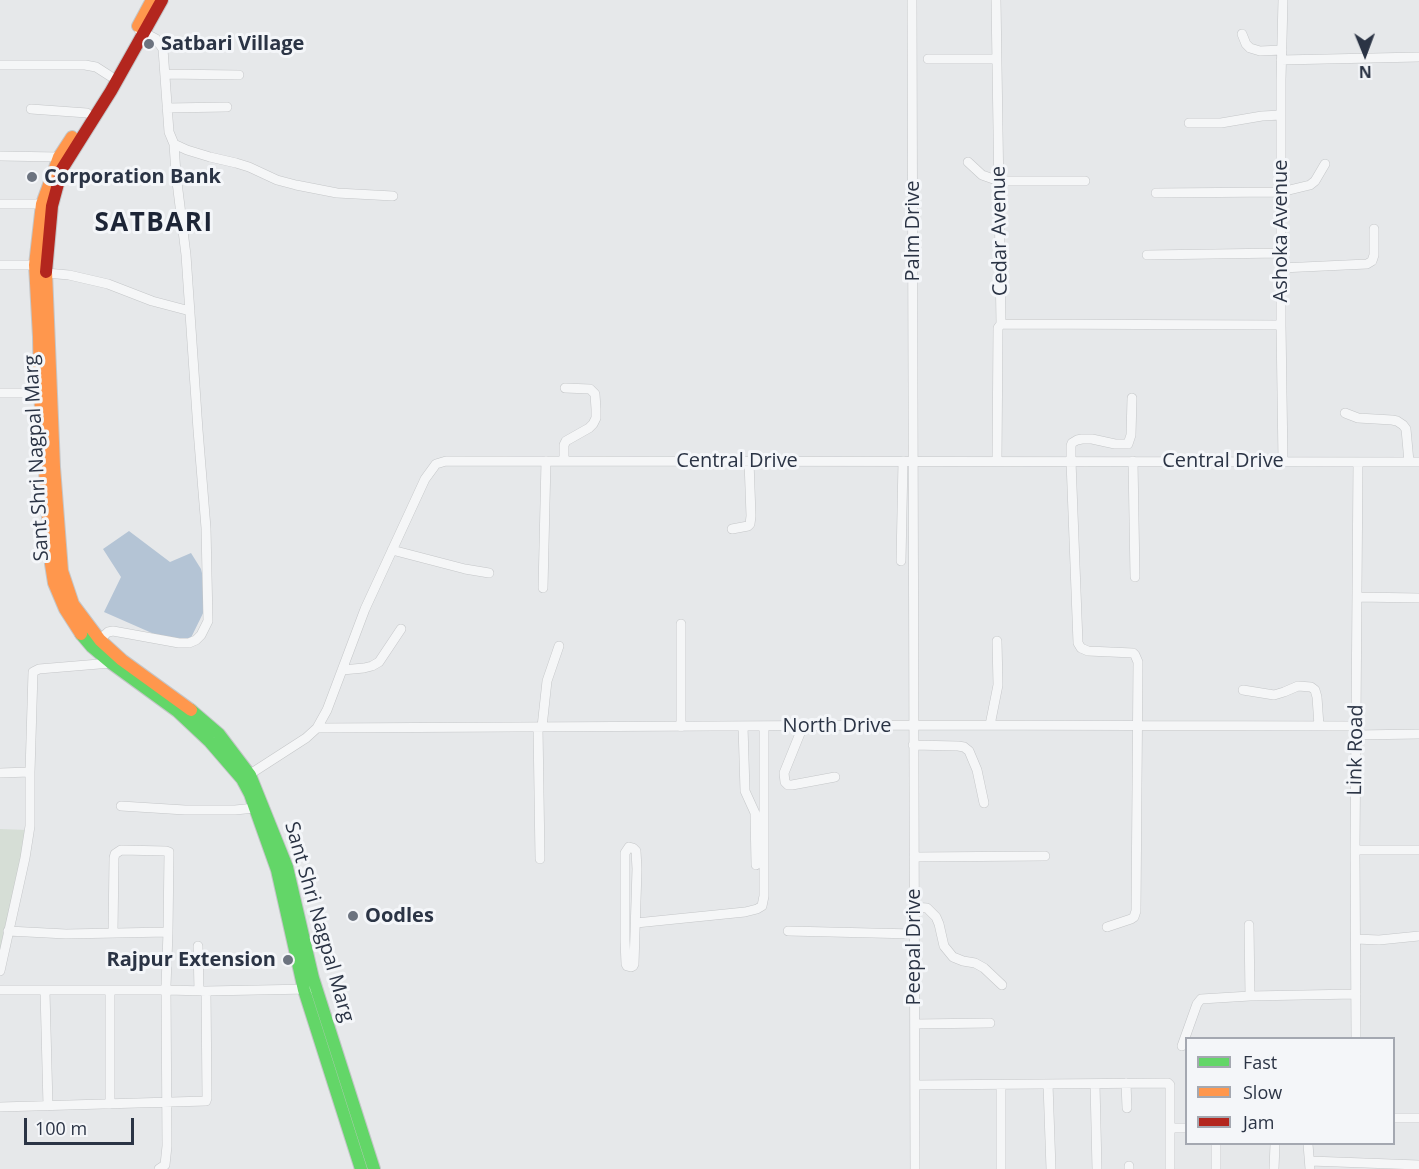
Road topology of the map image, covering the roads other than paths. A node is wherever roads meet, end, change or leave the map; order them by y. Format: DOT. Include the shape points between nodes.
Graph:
graph roads {
  1 [pos="152,0"];
  2 [pos="162,0"];
  3 [pos="912,0"];
  4 [pos="996,0"];
  5 [pos="1283,0"];
  6 [pos="140,30"];
  7 [pos="1242,34"];
  8 [pos="1282,55"];
  9 [pos="1419,57"];
  10 [pos="928,58"];
  11 [pos="997,58"];
  12 [pos="0,65"];
  13 [pos="165,75"];
  14 [pos="239,75"];
  15 [pos="110,76"];
  16 [pos="227,107"];
  17 [pos="31,108"];
  18 [pos="167,108"];
  19 [pos="87,113"];
  20 [pos="1281,115"];
  21 [pos="1189,123"];
  22 [pos="174,144"];
  23 [pos="0,156"];
  24 [pos="59,157"];
  25 [pos="968,162"];
  26 [pos="1325,164"];
  27 [pos="999,181"];
  28 [pos="1085,181"];
  29 [pos="1281,192"];
  30 [pos="1156,193"];
  31 [pos="393,196"];
  32 [pos="0,204"];
  33 [pos="42,204"];
  34 [pos="1374,229"];
  35 [pos="1281,253"];
  36 [pos="1147,255"];
  37 [pos="0,265"];
  38 [pos="42,268"];
  39 [pos="1281,268"];
  40 [pos="190,311"];
  41 [pos="1001,324"];
  42 [pos="1281,325"];
  43 [pos="565,388"];
  44 [pos="0,393"];
  45 [pos="40,393"];
  46 [pos="1132,398"];
  47 [pos="1346,413"];
  48 [pos="546,461"];
  49 [pos="564,461"];
  50 [pos="749,461"];
  51 [pos="903,461"];
  52 [pos="914,461"];
  53 [pos="997,461"];
  54 [pos="1071,461"];
  55 [pos="1133,461"];
  56 [pos="1283,461"];
  57 [pos="1358,462"];
  58 [pos="1414,462"];
  59 [pos="732,529"];
  60 [pos="392,550"];
  61 [pos="901,561"];
  62 [pos="489,573"];
  63 [pos="1135,577"];
  64 [pos="543,588"];
  65 [pos="1357,597"];
  66 [pos="1419,598"];
  67 [pos="681,624"];
  68 [pos="401,629"];
  69 [pos="997,641"];
  70 [pos="96,643"];
  71 [pos="559,646"];
  72 [pos="111,663"];
  73 [pos="342,670"];
  74 [pos="1243,690"];
  75 [pos="913,725"];
  76 [pos="990,725"];
  77 [pos="1136,725"];
  78 [pos="743,726"];
  79 [pos="764,726"];
  80 [pos="803,726"];
  81 [pos="1319,726"];
  82 [pos="540,727"];
  83 [pos="681,727"];
  84 [pos="317,728"];
  85 [pos="1356,730"];
  86 [pos="1419,734"];
  87 [pos="913,745"];
  88 [pos="30,772"];
  89 [pos="0,773"];
  90 [pos="246,777"];
  91 [pos="835,777"];
  92 [pos="984,803"];
  93 [pos="121,806"];
  94 [pos="255,808"];
  95 [pos="1354,850"];
  96 [pos="1419,850"];
  97 [pos="1045,856"];
  98 [pos="914,857"];
  99 [pos="540,859"];
  100 [pos="756,865"];
  101 [pos="914,907"];
  102 [pos="636,923"];
  103 [pos="1249,925"];
  104 [pos="1107,927"];
  105 [pos="8,931"];
  106 [pos="788,931"];
  107 [pos="168,932"];
  108 [pos="113,933"];
  109 [pos="914,934"];
  110 [pos="1419,936"];
  111 [pos="1356,939"];
  112 [pos="198,946"];
  113 [pos="0,971"];
  114 [pos="1002,985"];
  115 [pos="317,989"];
  116 [pos="0,990"];
  117 [pos="110,990"];
  118 [pos="167,990"];
  119 [pos="303,990"];
  120 [pos="45,991"];
  121 [pos="202,991"];
  122 [pos="1356,994"];
  123 [pos="1250,996"];
  124 [pos="990,1023"];
  125 [pos="915,1024"];
  126 [pos="1185,1037"];
  127 [pos="1356,1037"];
  128 [pos="1185,1038"];
  129 [pos="1182,1046"];
  130 [pos="1126,1083"];
  131 [pos="1001,1084"];
  132 [pos="1048,1084"];
  133 [pos="1095,1084"];
  134 [pos="915,1085"];
  135 [pos="167,1103"];
  136 [pos="110,1104"];
  137 [pos="48,1106"];
  138 [pos="0,1107"];
  139 [pos="1127,1108"];
  140 [pos="1395,1118"];
  141 [pos="1419,1118"];
  142 [pos="1170,1128"];
  143 [pos="1185,1128"];
  144 [pos="1216,1145"];
  145 [pos="1275,1145"];
  146 [pos="1308,1145"];
  147 [pos="1310,1165"];
  148 [pos="1419,1165"];
  149 [pos="163,1168"];
  150 [pos="361,1169"];
  151 [pos="374,1169"];
  152 [pos="915,1169"];
  153 [pos="1001,1169"];
  154 [pos="1051,1169"];
  155 [pos="1097,1169"];
  156 [pos="1170,1169"];
  157 [pos="1216,1169"];
  158 [pos="1274,1169"];
  1 -- 6 [label="main road, Sant Shri Nagpal Marg"];
  2 -- 6 [label="main road, Sant Shri Nagpal Marg"];
  3 -- 52 [label="street, Palm Drive"];
  4 -- 11 [label="street, Cedar Avenue"];
  5 -- 8 [label="street, Ashoka Avenue"];
  6 -- 13 [label="street" via="161,45"];
  6 -- 15 [label="main road, Sant Shri Nagpal Marg"];
  6 -- 38 [label="main road, Sant Shri Nagpal Marg" via="111,91 62,169"];
  7 -- 8 [label="street" via="1250,48"];
  8 -- 9 [label="street"];
  8 -- 20 [label="street, Ashoka Avenue"];
  10 -- 11 [label="street"];
  11 -- 27 [label="street, Cedar Avenue"];
  12 -- 15 [label="street" via="85,65"];
  13 -- 14 [label="street"];
  13 -- 18 [label="street"];
  15 -- 19 [label="main road, Sant Shri Nagpal Marg"];
  16 -- 18 [label="street"];
  17 -- 19 [label="street"];
  18 -- 22 [label="street"];
  19 -- 24 [label="main road, Sant Shri Nagpal Marg"];
  20 -- 21 [label="street"];
  20 -- 29 [label="street, Ashoka Avenue"];
  22 -- 31 [label="street" via="296,185 337,193"];
  22 -- 40 [label="street"];
  23 -- 24 [label="street"];
  24 -- 33 [label="main road, Sant Shri Nagpal Marg"];
  25 -- 27 [label="street" via="982,175"];
  26 -- 29 [label="street" via="1310,185"];
  27 -- 28 [label="street"];
  27 -- 41 [label="street, Cedar Avenue"];
  29 -- 30 [label="street"];
  29 -- 35 [label="street, Ashoka Avenue"];
  32 -- 33 [label="street"];
  33 -- 38 [label="main road, Sant Shri Nagpal Marg"];
  34 -- 39 [label="street" via="1374,255 1367,264"];
  35 -- 36 [label="street"];
  35 -- 39 [label="street, Ashoka Avenue"];
  37 -- 38 [label="street"];
  38 -- 40 [label="street" via="108,284"];
  38 -- 45 [label="main road, Sant Shri Nagpal Marg"];
  38 -- 70 [label="main road, Sant Shri Nagpal Marg" via="63,571 73,604"];
  39 -- 42 [label="street, Ashoka Avenue"];
  40 -- 70 [label="street" via="206,528 208,621 201,635 189,643 113,631"];
  41 -- 42 [label="street"];
  41 -- 53 [label="street, Cedar Avenue"];
  42 -- 56 [label="street, Ashoka Avenue"];
  43 -- 49 [label="street" via="590,389 595,394 597,409 593,424 566,441"];
  44 -- 45 [label="street"];
  45 -- 70 [label="main road, Sant Shri Nagpal Marg" via="54,583 74,624"];
  46 -- 54 [label="street" via="1128,444 1077,440 1072,442"];
  47 -- 58 [label="street" via="1404,425"];
  48 -- 49 [label="street, Central Drive"];
  48 -- 60 [label="street, Central Drive" via="436,464"];
  48 -- 64 [label="street"];
  49 -- 50 [label="street, Central Drive"];
  50 -- 51 [label="street, Central Drive"];
  50 -- 59 [label="street" via="750,524"];
  51 -- 52 [label="street, Central Drive"];
  51 -- 61 [label="street"];
  52 -- 53 [label="street, Central Drive"];
  52 -- 75 [label="street, Palm Drive"];
  53 -- 54 [label="street, Central Drive"];
  54 -- 55 [label="street, Central Drive"];
  54 -- 77 [label="street" via="1078,643 1088,651 1136,656"];
  55 -- 56 [label="street, Central Drive"];
  55 -- 63 [label="street"];
  56 -- 57 [label="street, Central Drive"];
  57 -- 58 [label="street, Central Drive"];
  57 -- 65 [label="street, Link Road"];
  60 -- 62 [label="street"];
  60 -- 73 [label="street, Central Drive" via="364,609"];
  65 -- 66 [label="street"];
  65 -- 85 [label="street, Link Road"];
  67 -- 83 [label="street"];
  68 -- 73 [label="street" via="379,662"];
  69 -- 76 [label="street" via="998,686"];
  70 -- 72 [label="main road, Sant Shri Nagpal Marg"];
  70 -- 90 [label="main road, Sant Shri Nagpal Marg" via="219,734"];
  71 -- 82 [label="street" via="547,681"];
  72 -- 88 [label="street" via="33,672"];
  72 -- 90 [label="main road, Sant Shri Nagpal Marg" via="177,711"];
  73 -- 84 [label="street, Central Drive"];
  74 -- 81 [label="street" via="1274,695 1298,686 1311,687 1317,698"];
  75 -- 76 [label="street, North Drive"];
  75 -- 80 [label="street, North Drive"];
  75 -- 87 [label="street, Peepal Drive"];
  76 -- 77 [label="street, North Drive"];
  77 -- 81 [label="street, North Drive"];
  77 -- 104 [label="street" via="1136,911 1131,919"];
  78 -- 79 [label="street, North Drive"];
  78 -- 83 [label="street, North Drive"];
  78 -- 100 [label="street" via="745,791 755,813"];
  79 -- 80 [label="street, North Drive"];
  79 -- 102 [label="street" via="762,906 745,912"];
  80 -- 91 [label="street" via="784,782 792,785"];
  81 -- 85 [label="street, North Drive"];
  82 -- 83 [label="street, North Drive"];
  82 -- 84 [label="street, North Drive"];
  82 -- 99 [label="street"];
  84 -- 90 [label="street, Central Drive"];
  85 -- 86 [label="street, North Drive"];
  85 -- 95 [label="street, Link Road"];
  87 -- 92 [label="street" via="958,746 969,751"];
  87 -- 98 [label="street, Peepal Drive"];
  88 -- 89 [label="street"];
  88 -- 105 [label="street" via="28,840"];
  90 -- 94 [label="main road, Sant Shri Nagpal Marg"];
  90 -- 115 [label="main road, Sant Shri Nagpal Marg" via="287,867"];
  93 -- 94 [label="street" via="185,810"];
  94 -- 119 [label="main road, Sant Shri Nagpal Marg" via="277,870"];
  95 -- 96 [label="street"];
  95 -- 111 [label="street, Link Road"];
  97 -- 98 [label="street"];
  98 -- 101 [label="street, Peepal Drive"];
  101 -- 109 [label="street, Peepal Drive"];
  101 -- 114 [label="street" via="927,908 936,917 944,946 952,957 984,968"];
  102 -- 102 [label="street" via="634,964 630,967 626,964 625,853 629,847 636,851"];
  103 -- 123 [label="street"];
  105 -- 108 [label="street"];
  105 -- 113 [label="street"];
  106 -- 109 [label="street"];
  107 -- 108 [label="street"];
  107 -- 108 [label="street" via="169,852 121,850 114,858"];
  107 -- 118 [label="street"];
  109 -- 125 [label="street, Peepal Drive"];
  110 -- 111 [label="street"];
  111 -- 122 [label="street, Link Road"];
  112 -- 121 [label="street"];
  115 -- 119 [label="street"];
  115 -- 151 [label="main road, Sant Shri Nagpal Marg"];
  116 -- 120 [label="street"];
  117 -- 118 [label="street"];
  117 -- 120 [label="street"];
  117 -- 136 [label="street"];
  118 -- 121 [label="street"];
  118 -- 135 [label="street"];
  119 -- 121 [label="street"];
  119 -- 150 [label="main road, Sant Shri Nagpal Marg"];
  120 -- 137 [label="street"];
  121 -- 135 [label="street" via="207,1100"];
  122 -- 123 [label="street"];
  122 -- 127 [label="street, Link Road"];
  123 -- 126 [label="street" via="1201,999"];
  124 -- 125 [label="street"];
  125 -- 134 [label="street, Peepal Drive"];
  128 -- 129 [label="street"];
  130 -- 133 [label="street"];
  130 -- 139 [label="street"];
  130 -- 142 [label="street" via="1169,1083"];
  131 -- 132 [label="street"];
  131 -- 134 [label="street"];
  131 -- 153 [label="street"];
  132 -- 133 [label="street"];
  132 -- 154 [label="street"];
  133 -- 155 [label="street"];
  134 -- 152 [label="street, Peepal Drive"];
  135 -- 136 [label="street"];
  135 -- 149 [label="street"];
  136 -- 137 [label="street"];
  137 -- 138 [label="street"];
  140 -- 141 [label="street"];
  142 -- 143 [label="street"];
  142 -- 156 [label="street"];
  144 -- 157 [label="street"];
  145 -- 158 [label="street"];
  146 -- 147 [label="street"];
  147 -- 148 [label="street"];
}
